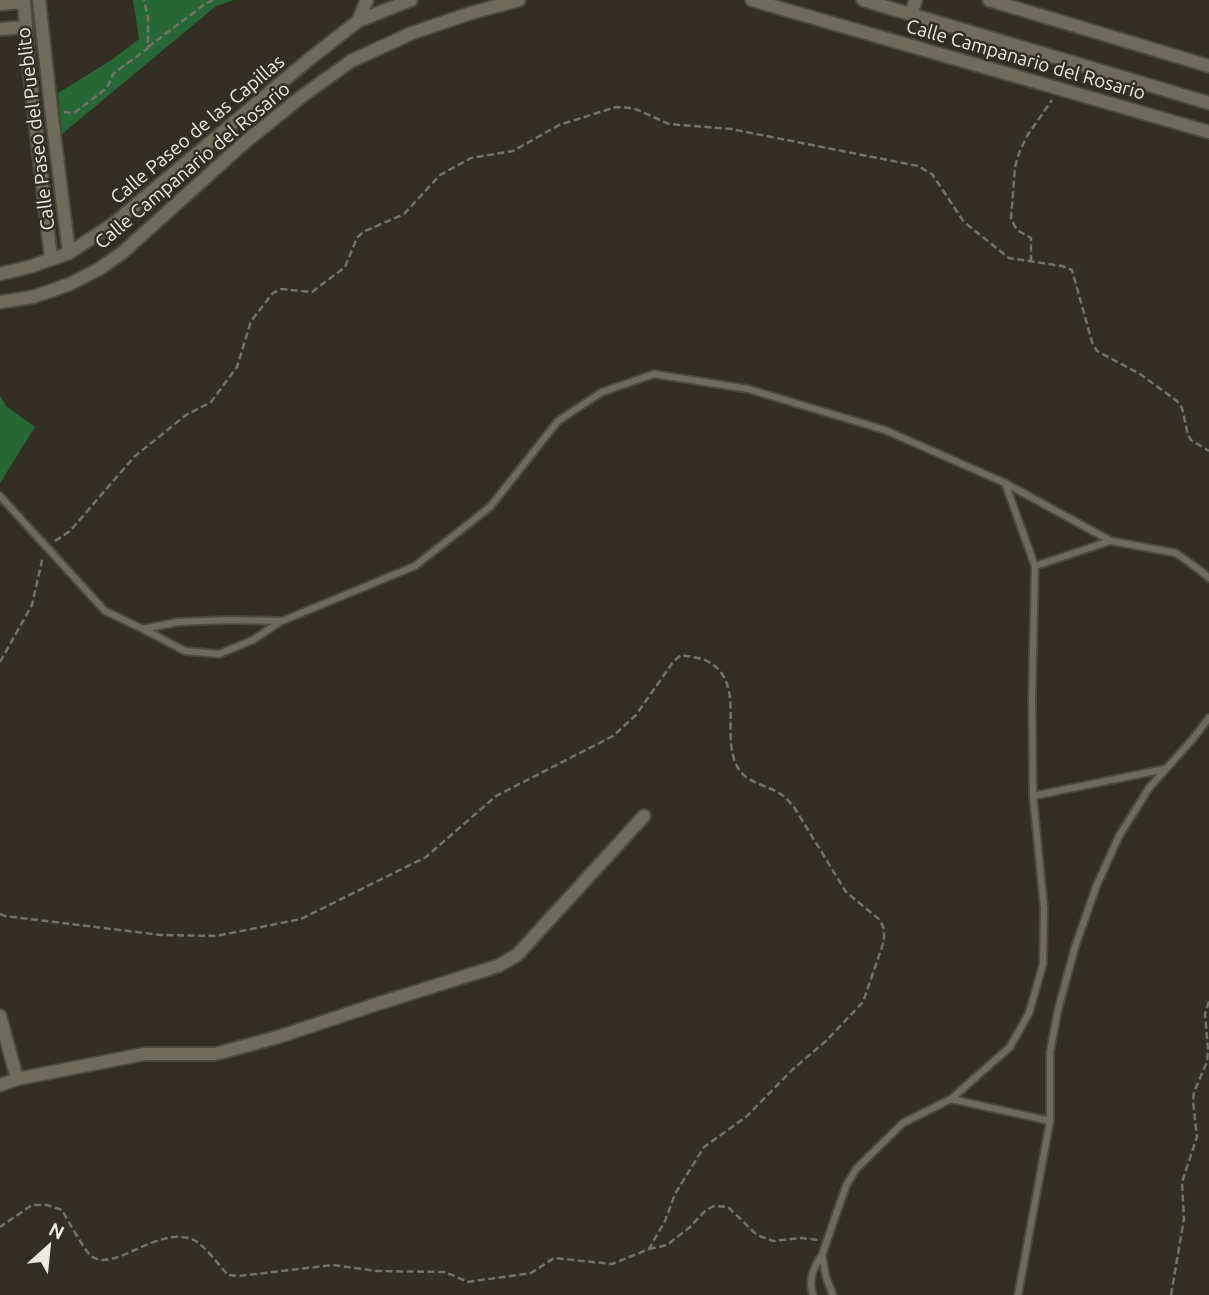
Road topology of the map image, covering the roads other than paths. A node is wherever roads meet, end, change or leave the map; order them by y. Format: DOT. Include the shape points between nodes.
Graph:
graph roads {
  1 [pos="39,0"];
  2 [pos="367,0"];
  3 [pos="411,0"];
  4 [pos="519,0"];
  5 [pos="752,0"];
  6 [pos="863,0"];
  7 [pos="916,0"];
  8 [pos="989,0"];
  9 [pos="24,1"];
  10 [pos="0,4"];
  11 [pos="911,13"];
  12 [pos="358,21"];
  13 [pos="26,27"];
  14 [pos="0,29"];
  15 [pos="47,66"];
  16 [pos="1209,66"];
  17 [pos="29,68"];
  18 [pos="1209,103"];
  19 [pos="1209,132"];
  20 [pos="69,253"];
  21 [pos="51,258"];
  22 [pos="0,274"];
  23 [pos="0,302"];
  24 [pos="1005,483"];
  25 [pos="0,496"];
  26 [pos="1111,541"];
  27 [pos="1035,566"];
  28 [pos="1209,578"];
  29 [pos="282,621"];
  30 [pos="143,629"];
  31 [pos="1209,718"];
  32 [pos="1166,769"];
  33 [pos="1033,796"];
  34 [pos="644,816"];
  35 [pos="0,1016"];
  36 [pos="17,1079"];
  37 [pos="0,1085"];
  38 [pos="951,1099"];
  39 [pos="1050,1121"];
  40 [pos="822,1255"];
  41 [pos="813,1295"];
  42 [pos="833,1295"];
  43 [pos="1018,1295"];
  1 -- 15 [label="street, Calle Paseo del Pueblito"];
  2 -- 12 [label="street"];
  3 -- 12 [label="street, Calle Paseo de las Capillas"];
  4 -- 23 [label="street, Calle Campanario del Rosario" via="412,33 351,61 244,143 99,269 33,297"];
  5 -- 19 [label="street, Calle Campanario del Rosario"];
  6 -- 11 [label="street"];
  7 -- 11 [label="street"];
  8 -- 16 [label="street"];
  9 -- 10 [label="street"];
  9 -- 13 [label="street, Calle Paseo del Pueblito"];
  11 -- 18 [label="street"];
  12 -- 20 [label="street, Calle Paseo de las Capillas" via="113,224"];
  13 -- 14 [label="street"];
  13 -- 17 [label="street, Calle Paseo del Pueblito"];
  15 -- 17 [label="street"];
  15 -- 20 [label="street, Calle Paseo del Pueblito"];
  17 -- 21 [label="street, Calle Paseo del Pueblito"];
  20 -- 21 [label="street, Calle Paseo de las Capillas"];
  21 -- 22 [label="street, Calle Paseo de las Capillas"];
  24 -- 26 [label="lane"];
  24 -- 27 [label="lane"];
  24 -- 29 [label="lane" via="885,430 748,389 654,374 602,392 558,421 490,507 415,566"];
  25 -- 30 [label="lane" via="105,611"];
  26 -- 27 [label="lane"];
  26 -- 28 [label="lane" via="1175,554"];
  27 -- 33 [label="lane"];
  29 -- 30 [label="lane" via="178,622"];
  29 -- 30 [label="lane" via="219,654 185,651"];
  31 -- 32 [label="lane"];
  32 -- 33 [label="lane"];
  32 -- 39 [label="lane" via="1119,836 1075,947 1050,1052"];
  33 -- 38 [label="lane" via="1044,908 1043,964 1028,1013 1010,1047"];
  34 -- 36 [label="street" via="517,955 498,966 215,1054 144,1054"];
  35 -- 36 [label="street"];
  36 -- 37 [label="street"];
  38 -- 39 [label="lane"];
  38 -- 40 [label="lane" via="903,1123 856,1169"];
  39 -- 43 [label="lane"];
  40 -- 41 [label="lane" via="813,1268"];
  40 -- 42 [label="lane"];
}
